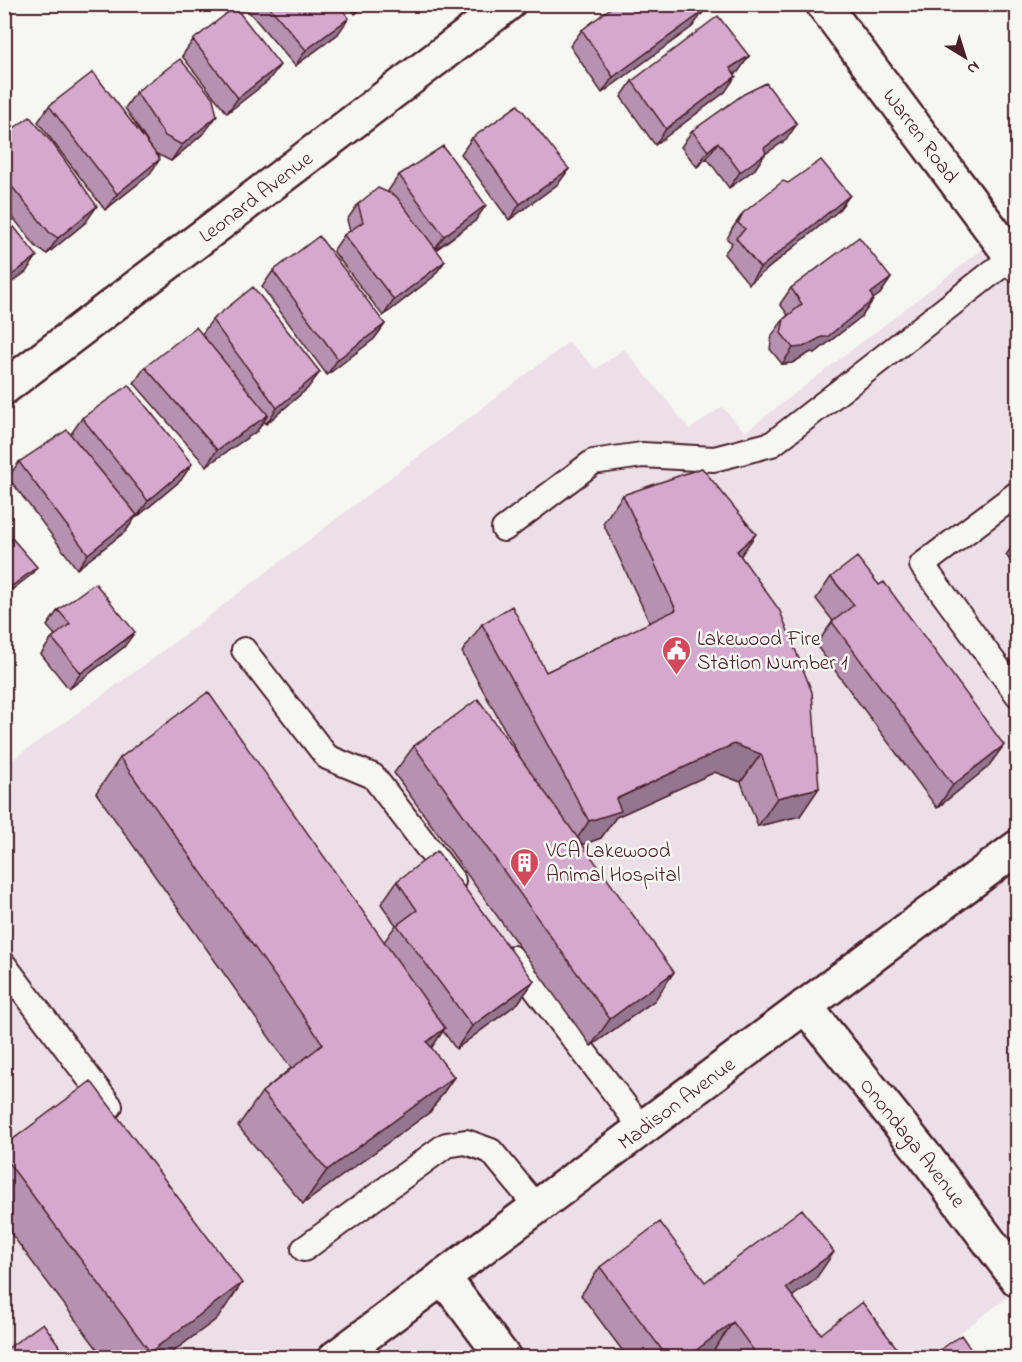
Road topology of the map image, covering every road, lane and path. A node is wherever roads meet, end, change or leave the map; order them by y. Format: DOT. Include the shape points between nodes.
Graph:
graph roads {
  1 [pos="508,4"];
  2 [pos="823,4"];
  3 [pos="1014,261"];
  4 [pos="4,388"];
  5 [pos="1017,493"];
  6 [pos="504,529"];
  7 [pos="244,650"];
  8 [pos="1017,695"];
  9 [pos="1017,847"];
  10 [pos="467,900"];
  11 [pos="496,938"];
  12 [pos="4,965"];
  13 [pos="805,1006"];
  14 [pos="123,1124"];
  15 [pos="642,1128"];
  16 [pos="537,1207"];
  17 [pos="304,1249"];
  18 [pos="443,1277"];
  19 [pos="1017,1280"];
  20 [pos="335,1358"];
  21 [pos="504,1358"];
  1 -- 4 [label="main road, Leonard Avenue"];
  2 -- 3 [label="main road, Warren Road"];
  3 -- 6 [label="lane" via="772,444 714,459 642,455 593,462"];
  5 -- 8 [label="lane" via="922,565"];
  7 -- 10 [label="lane" via="327,757 373,776"];
  9 -- 13 [label="main road, Madison Avenue"];
  11 -- 15 [label="lane"];
  12 -- 14 [label="lane"];
  13 -- 15 [label="main road, Madison Avenue"];
  13 -- 19 [label="main road, Onondaga Avenue" via="925,1156"];
  15 -- 16 [label="main road, Madison Avenue"];
  16 -- 17 [label="lane" via="491,1150 466,1142 446,1145"];
  16 -- 18 [label="main road, Madison Avenue"];
  18 -- 20 [label="main road, Madison Avenue"];
  18 -- 21 [label="main road"];
}
